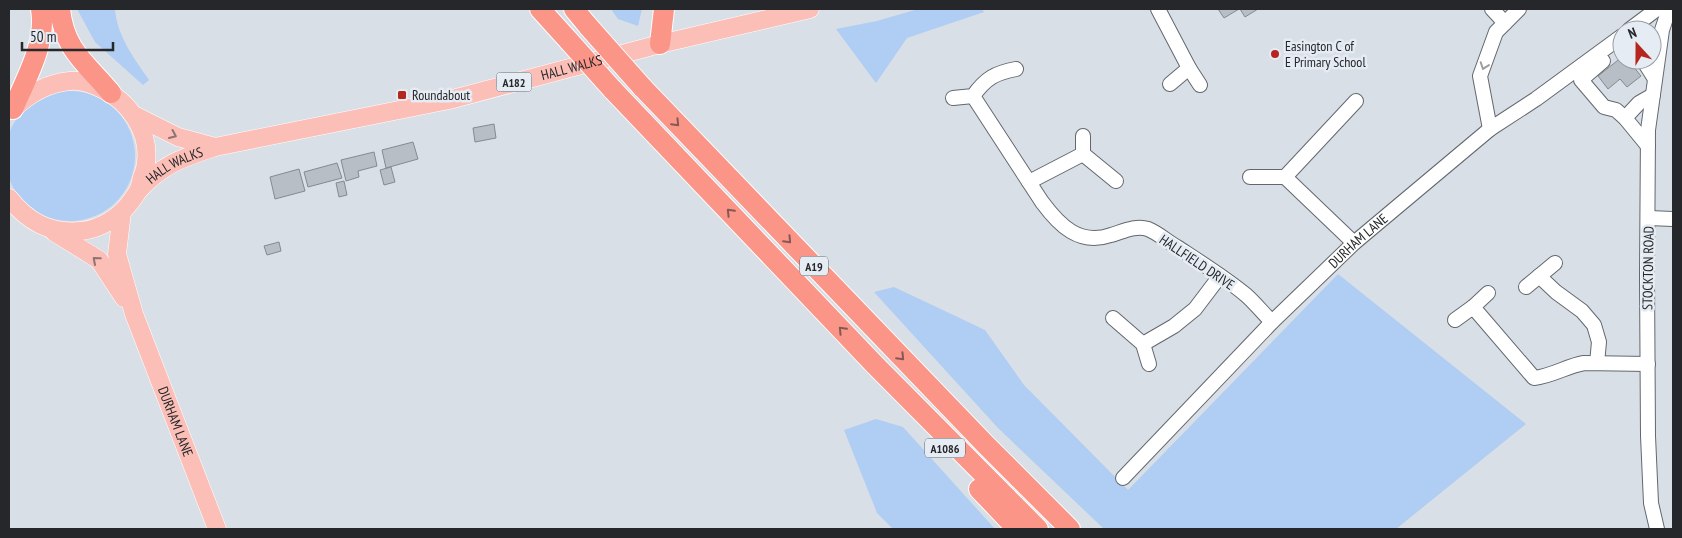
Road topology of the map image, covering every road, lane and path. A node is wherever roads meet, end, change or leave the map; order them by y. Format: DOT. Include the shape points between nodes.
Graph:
graph roads {
  1 [pos="41,9"];
  2 [pos="60,9"];
  3 [pos="542,9"];
  4 [pos="576,9"];
  5 [pos="664,9"];
  6 [pos="810,9"];
  7 [pos="1158,9"];
  8 [pos="1492,9"];
  9 [pos="1519,9"];
  10 [pos="1657,9"];
  11 [pos="1669,9"];
  12 [pos="1643,20"];
  13 [pos="1505,23"];
  14 [pos="1662,26"];
  15 [pos="660,44"];
  16 [pos="1612,49"];
  17 [pos="1602,56"];
  18 [pos="1189,68"];
  19 [pos="1016,69"];
  20 [pos="1649,70"];
  21 [pos="1655,70"];
  22 [pos="1655,79"];
  23 [pos="1170,84"];
  24 [pos="1200,85"];
  25 [pos="111,93"];
  26 [pos="1653,94"];
  27 [pos="973,96"];
  28 [pos="953,98"];
  29 [pos="1356,101"];
  30 [pos="11,112"];
  31 [pos="134,115"];
  32 [pos="1625,118"];
  33 [pos="1490,128"];
  34 [pos="1083,136"];
  35 [pos="1648,146"];
  36 [pos="215,147"];
  37 [pos="1083,154"];
  38 [pos="1250,177"];
  39 [pos="1285,177"];
  40 [pos="1116,181"];
  41 [pos="1029,182"];
  42 [pos="139,190"];
  43 [pos="9,198"];
  44 [pos="14,210"];
  45 [pos="122,212"];
  46 [pos="1649,218"];
  47 [pos="1673,219"];
  48 [pos="43,226"];
  49 [pos="1354,243"];
  50 [pos="1554,263"];
  51 [pos="1220,276"];
  52 [pos="1539,276"];
  53 [pos="1526,287"];
  54 [pos="1488,293"];
  55 [pos="1473,307"];
  56 [pos="134,314"];
  57 [pos="1114,318"];
  58 [pos="1455,320"];
  59 [pos="1272,322"];
  60 [pos="1143,344"];
  61 [pos="1596,362"];
  62 [pos="1148,364"];
  63 [pos="1648,364"];
  64 [pos="875,365"];
  65 [pos="986,446"];
  66 [pos="1123,478"];
  67 [pos="217,529"];
  68 [pos="1017,529"];
  69 [pos="1038,529"];
  70 [pos="1070,529"];
  71 [pos="1078,529"];
  72 [pos="1657,529"];
  1 -- 30 [label="highway" via="40,41"];
  2 -- 25 [label="highway" via="63,29 74,53"];
  64 -- 3 [label="highway, A19, one-way, bridge" via="612,89"];
  4 -- 65 [label="highway, A19, one-way, bridge" via="642,88"];
  5 -- 15 [label="highway"];
  6 -- 15 [label="main road, HALL WALKS"];
  7 -- 18 [label="street"];
  8 -- 13 [label="street"];
  9 -- 13 [label="street"];
  10 -- 12 [label="street"];
  11 -- 14 [label="street, STOCKTON ROAD"];
  13 -- 33 [label="street, one-way" via="1496,32 1480,76"];
  15 -- 36 [label="main road, HALL WALKS / A182" via="449,100"];
  16 -- 17 [label="street, DURHAM LANE"];
  17 -- 32 [label="street" via="1581,80 1604,107 1616,110"];
  17 -- 33 [label="street, DURHAM LANE"];
  18 -- 23 [label="street"];
  18 -- 24 [label="street"];
  19 -- 27 [label="street" via="1001,72 984,82"];
  20 -- 22 [label="street"];
  21 -- 22 [label="street, STOCKTON ROAD"];
  22 -- 26 [label="street, STOCKTON ROAD"];
  25 -- 30 [label="main road" via="90,83 71,81 49,85 27,96"];
  25 -- 31 [label="main road"];
  26 -- 32 [label="street"];
  26 -- 35 [label="street, STOCKTON ROAD"];
  27 -- 28 [label="street"];
  27 -- 41 [label="street, HALLFIELD DRIVE"];
  29 -- 39 [label="street"];
  31 -- 36 [label="main road, HALL WALKS / A182, one-way" via="178,137"];
  31 -- 42 [label="main road" via="143,133 146,162"];
  32 -- 35 [label="street"];
  33 -- 49 [label="street, DURHAM LANE"];
  34 -- 37 [label="street"];
  35 -- 46 [label="street, STOCKTON ROAD"];
  36 -- 42 [label="main road, HALL WALKS / A182" via="178,160 154,174"];
  37 -- 40 [label="street"];
  37 -- 41 [label="street"];
  38 -- 39 [label="street"];
  39 -- 49 [label="street"];
  41 -- 51 [label="street, HALLFIELD DRIVE" via="1054,218 1068,230 1088,239 1122,230 1147,229"];
  42 -- 45 [label="main road, HALL WALKS"];
  43 -- 44 [label="main road"];
  44 -- 48 [label="main road, DURHAM LANE"];
  45 -- 48 [label="main road" via="107,223 87,230 69,232"];
  45 -- 56 [label="main road, DURHAM LANE" via="118,254"];
  46 -- 47 [label="street"];
  46 -- 63 [label="street, STOCKTON ROAD"];
  56 -- 48 [label="main road, DURHAM LANE, one-way" via="99,260"];
  49 -- 59 [label="street, DURHAM LANE"];
  50 -- 52 [label="street"];
  51 -- 59 [label="street, HALLFIELD DRIVE" via="1247,296"];
  51 -- 60 [label="street" via="1195,309"];
  52 -- 53 [label="street"];
  52 -- 61 [label="street" via="1594,325 1599,342"];
  54 -- 55 [label="street"];
  55 -- 58 [label="street"];
  55 -- 61 [label="street" via="1534,378 1576,364"];
  56 -- 67 [label="main road, DURHAM LANE"];
  57 -- 60 [label="street"];
  59 -- 66 [label="street, DURHAM LANE"];
  60 -- 62 [label="street"];
  61 -- 63 [label="street"];
  63 -- 72 [label="street, STOCKTON ROAD" via="1651,503"];
  64 -- 68 [label="highway, A1086" via="968,477"];
  64 -- 69 [label="highway, A19"];
  65 -- 70 [label="highway, A19"];
  65 -- 71 [label="highway"];
}
